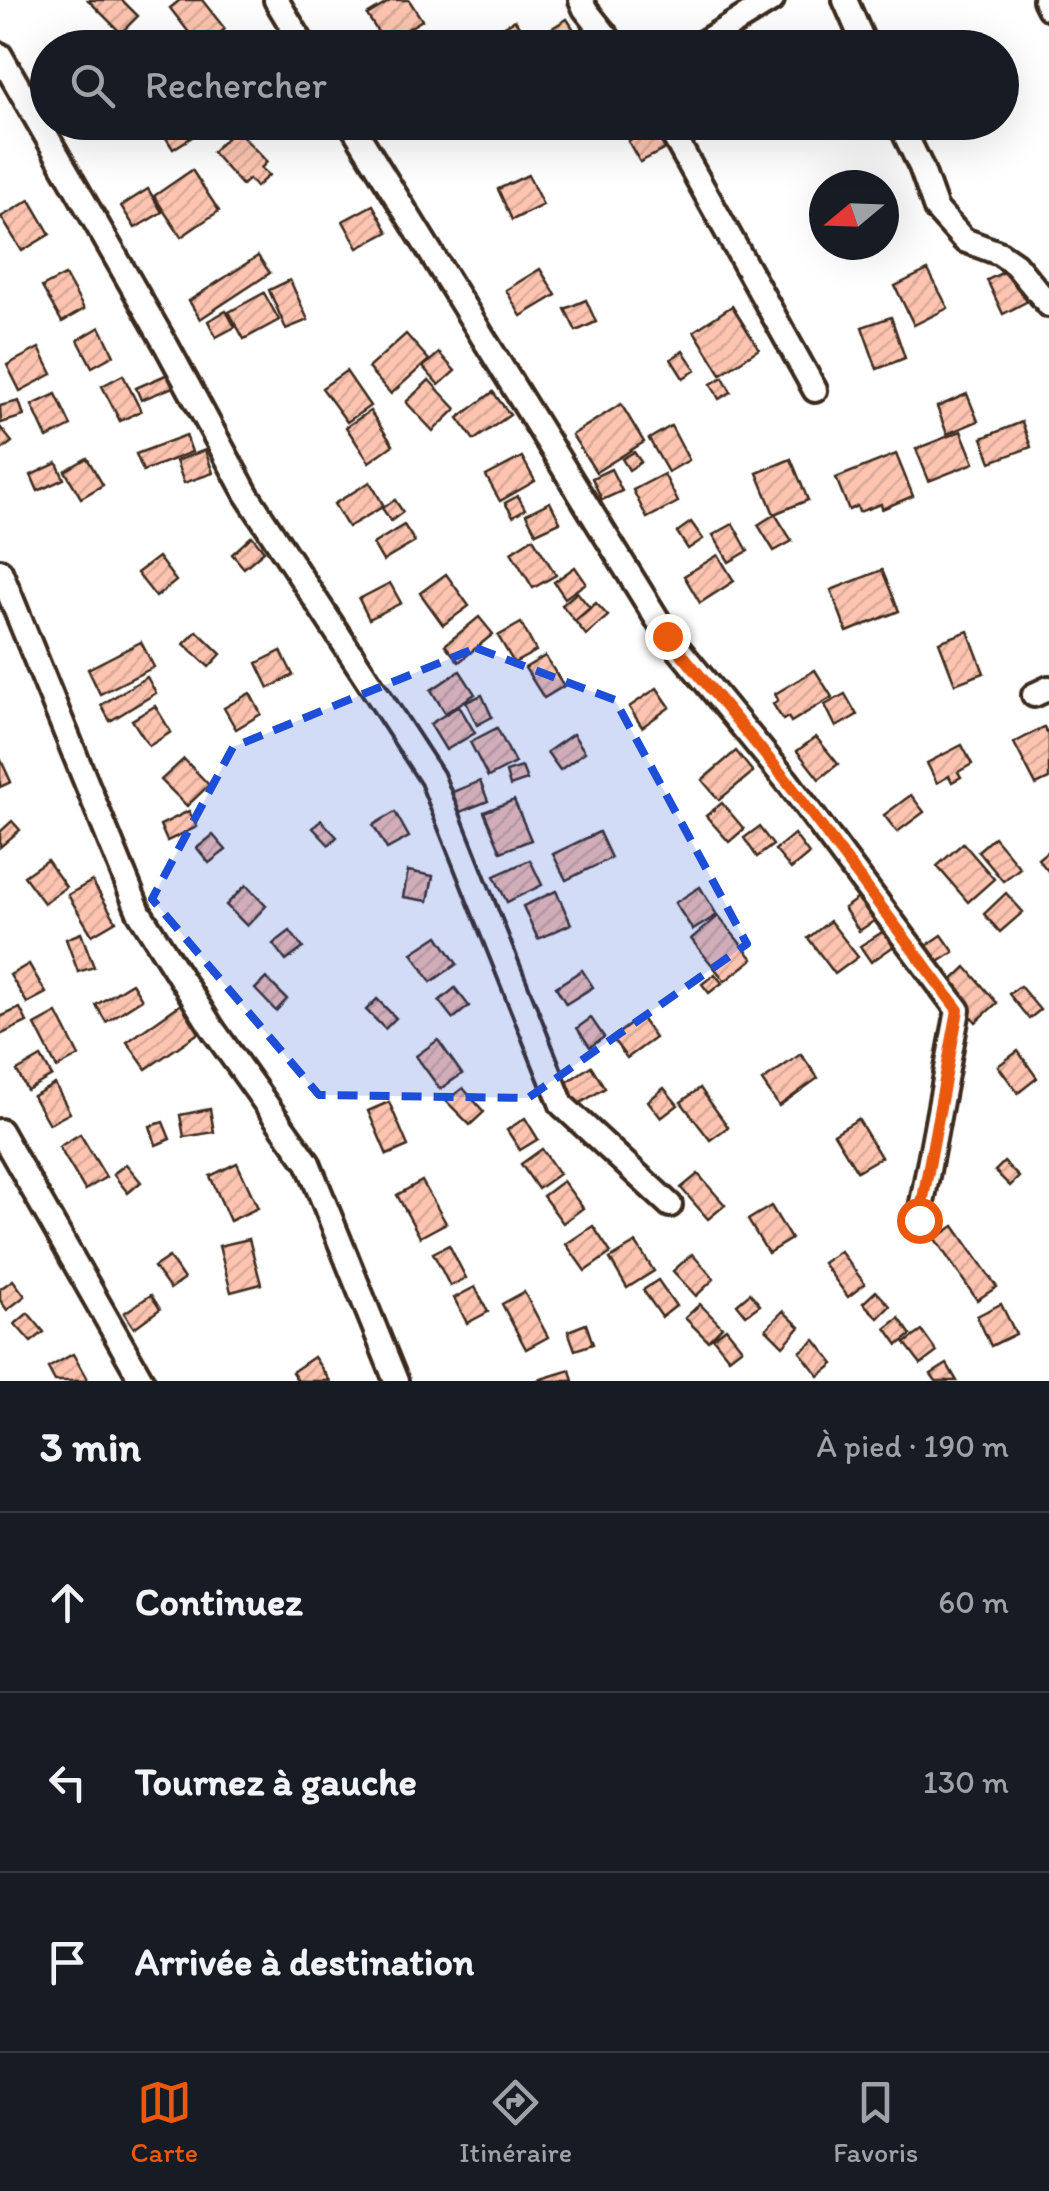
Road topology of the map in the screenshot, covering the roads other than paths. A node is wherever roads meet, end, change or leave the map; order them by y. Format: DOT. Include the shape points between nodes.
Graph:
graph roads {
  1 [pos="276,0"];
  2 [pos="581,0"];
  3 [pos="772,0"];
  4 [pos="844,0"];
  5 [pos="1045,0"];
  6 [pos="1049,8"];
  7 [pos="294,30"];
  8 [pos="602,30"];
  9 [pos="723,30"];
  10 [pos="858,30"];
  11 [pos="0,55"];
  12 [pos="30,108"];
  13 [pos="48,140"];
  14 [pos="361,140"];
  15 [pos="676,140"];
  16 [pos="908,140"];
  17 [pos="1049,304"];
  18 [pos="814,390"];
  19 [pos="0,571"];
  20 [pos="0,1131"];
  21 [pos="670,1205"];
  22 [pos="919,1220"];
  23 [pos="142,1381"];
  24 [pos="396,1381"];
  1 -- 7 [label="street"];
  2 -- 8 [label="street"];
  3 -- 9 [label="street"];
  4 -- 10 [label="street"];
  5 -- 6 [label="street"];
  11 -- 12 [label="street"];
  13 -- 21 [label="street" via="246,495 432,778 562,1104"];
  14 -- 22 [label="street" via="667,636 787,781 958,1010"];
  15 -- 18 [label="street"];
  16 -- 17 [label="street" via="936,209 964,240 1015,264"];
  19 -- 24 [label="street" via="138,912 308,1163"];
  20 -- 23 [label="street"];
}
